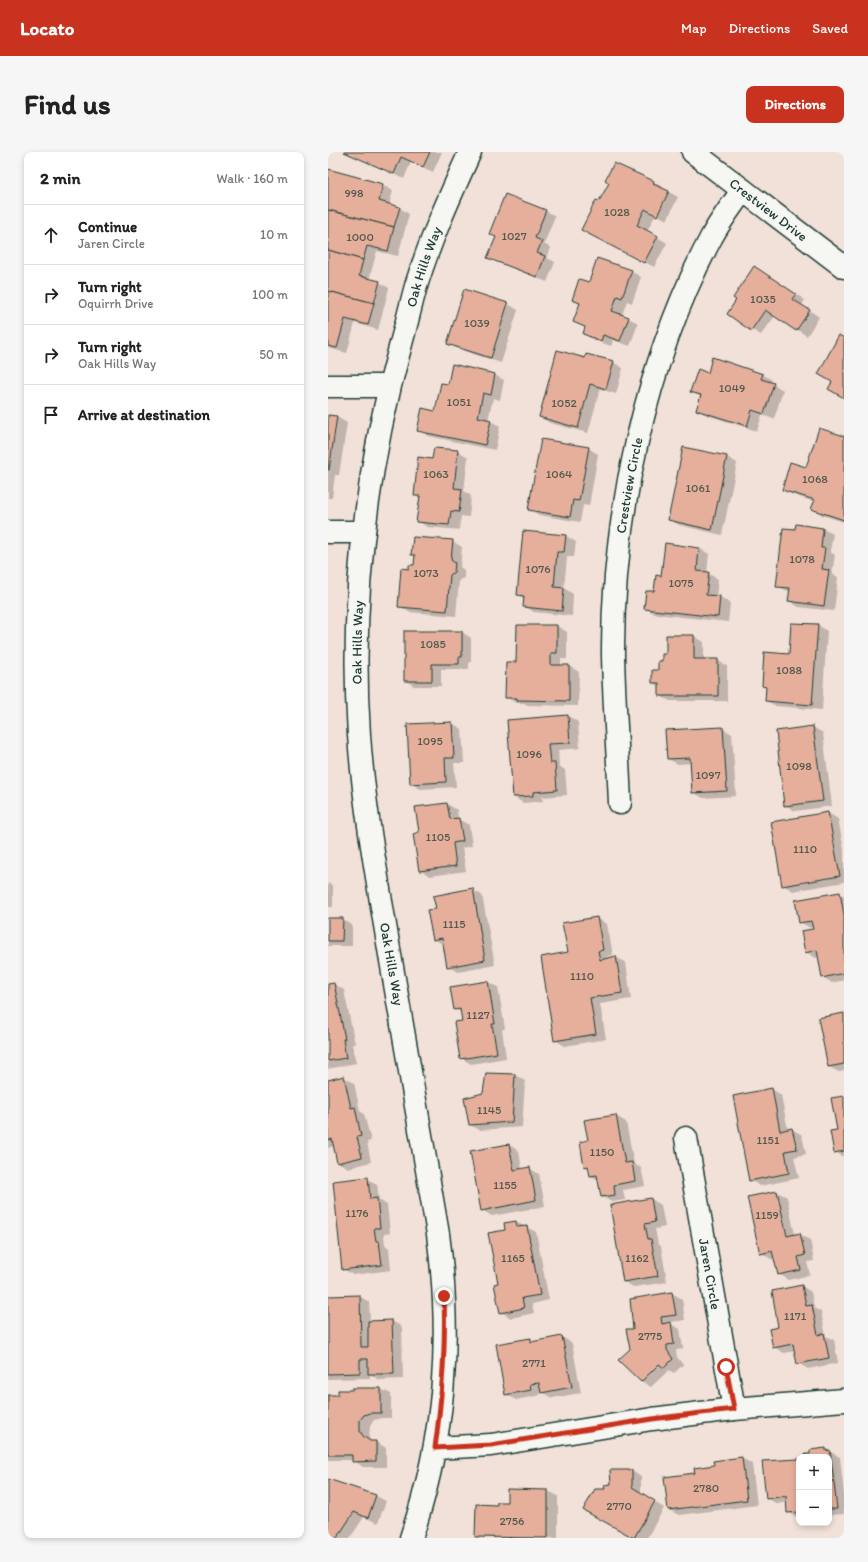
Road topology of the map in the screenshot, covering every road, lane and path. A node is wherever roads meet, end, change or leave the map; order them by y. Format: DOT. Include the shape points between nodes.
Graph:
graph roads {
  1 [pos="470,152"];
  2 [pos="693,152"];
  3 [pos="743,190"];
  4 [pos="844,266"];
  5 [pos="328,386"];
  6 [pos="389,386"];
  7 [pos="328,532"];
  8 [pos="364,532"];
  9 [pos="620,803"];
  10 [pos="686,1138"];
  11 [pos="844,1400"];
  12 [pos="734,1409"];
  13 [pos="435,1448"];
  14 [pos="410,1538"];
  1 -- 6 [label="street, Oak Hills Way" via="416,286"];
  2 -- 3 [label="street, Crestview Drive"];
  3 -- 4 [label="street, Crestview Drive"];
  3 -- 9 [label="street, Crestview Circle" via="711,236 674,318 632,462 624,508 615,607 614,670"];
  5 -- 6 [label="street"];
  6 -- 8 [label="street, Oak Hills Way"];
  7 -- 8 [label="street"];
  8 -- 13 [label="street, Oak Hills Way" via="357,687 363,782 374,862 442,1265 445,1335 441,1404"];
  10 -- 12 [label="street, Jaren Circle"];
  11 -- 12 [label="street"];
  12 -- 13 [label="street" via="652,1419 491,1445"];
  13 -- 14 [label="street, Oak Hills Way"];
}
